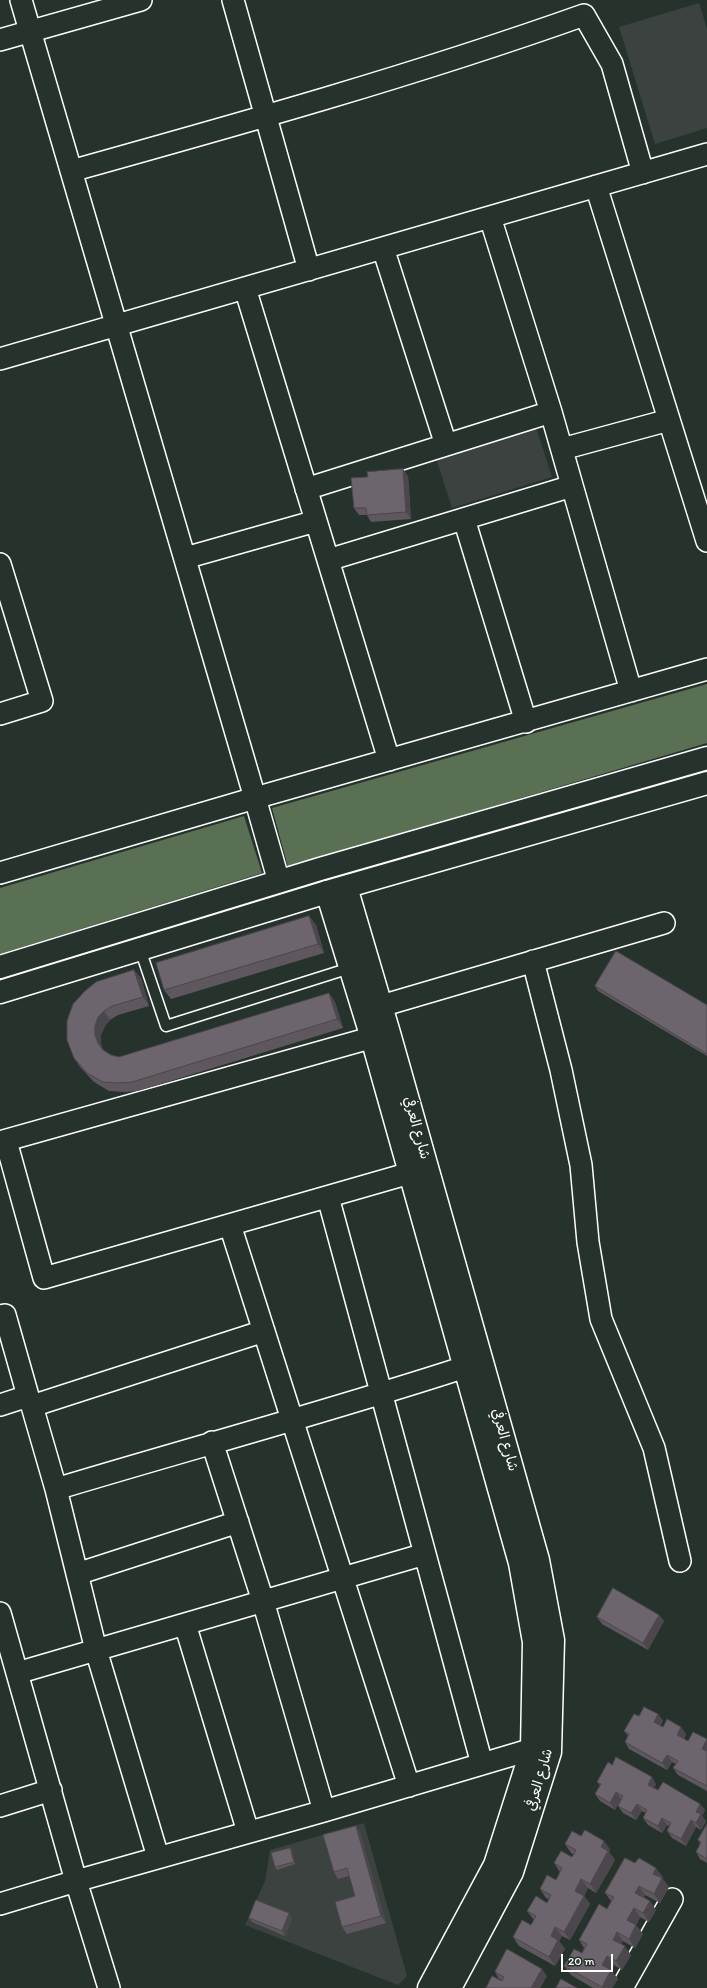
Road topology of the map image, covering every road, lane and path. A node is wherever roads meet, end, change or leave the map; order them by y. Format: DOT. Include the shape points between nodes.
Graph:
graph roads {
  1 [pos="22,0"];
  2 [pos="141,0"];
  3 [pos="233,0"];
  4 [pos="30,31"];
  5 [pos="0,40"];
  6 [pos="266,117"];
  7 [pos="707,154"];
  8 [pos="71,171"];
  9 [pos="643,173"];
  10 [pos="596,186"];
  11 [pos="490,217"];
  12 [pos="383,248"];
  13 [pos="309,270"];
  14 [pos="245,288"];
  15 [pos="116,326"];
  16 [pos="0,359"];
  17 [pos="551,412"];
  18 [pos="669,420"];
  19 [pos="446,445"];
  20 [pos="562,449"];
  21 [pos="572,486"];
  22 [pos="306,489"];
  23 [pos="464,519"];
  24 [pos="316,521"];
  25 [pos="707,541"];
  26 [pos="184,558"];
  27 [pos="328,560"];
  28 [pos="0,564"];
  29 [pos="707,669"];
  30 [pos="631,691"];
  31 [pos="0,714"];
  32 [pos="526,722"];
  33 [pos="707,758"];
  34 [pos="389,760"];
  35 [pos="707,782"];
  36 [pos="255,798"];
  37 [pos="0,873"];
  38 [pos="279,882"];
  39 [pos="336,889"];
  40 [pos="664,923"];
  41 [pos="140,949"];
  42 [pos="533,961"];
  43 [pos="0,967"];
  44 [pos="350,968"];
  45 [pos="0,992"];
  46 [pos="381,1006"];
  47 [pos="381,1036"];
  48 [pos="3,1142"];
  49 [pos="410,1173"];
  50 [pos="328,1197"];
  51 [pos="230,1225"];
  52 [pos="0,1316"];
  53 [pos="264,1331"];
  54 [pos="465,1367"];
  55 [pos="382,1394"];
  56 [pos="30,1401"];
  57 [pos="0,1405"];
  58 [pos="292,1420"];
  59 [pos="212,1442"];
  60 [pos="56,1489"];
  61 [pos="238,1522"];
  62 [pos="425,1554"];
  63 [pos="680,1562"];
  64 [pos="77,1574"];
  65 [pos="342,1578"];
  66 [pos="263,1601"];
  67 [pos="0,1613"];
  68 [pos="185,1624"];
  69 [pos="96,1650"];
  70 [pos="17,1673"];
  71 [pos="541,1747"];
  72 [pos="482,1764"];
  73 [pos="409,1786"];
  74 [pos="50,1790"];
  75 [pos="0,1806"];
  76 [pos="324,1811"];
  77 [pos="248,1832"];
  78 [pos="158,1858"];
  79 [pos="76,1881"];
  80 [pos="672,1899"];
  81 [pos="0,1904"];
  82 [pos="109,1988"];
  83 [pos="429,1988"];
  84 [pos="450,1988"];
  85 [pos="622,1988"];
  1 -- 4 [label="street"];
  2 -- 4 [label="street"];
  3 -- 6 [label="street"];
  4 -- 5 [label="street"];
  4 -- 8 [label="street"];
  6 -- 8 [label="street"];
  6 -- 9 [label="street" via="483,51 584,15 612,64"];
  6 -- 13 [label="street"];
  7 -- 9 [label="street"];
  8 -- 15 [label="street"];
  9 -- 10 [label="street"];
  10 -- 11 [label="street"];
  10 -- 18 [label="street"];
  11 -- 12 [label="street"];
  11 -- 17 [label="street"];
  12 -- 13 [label="street"];
  12 -- 19 [label="street"];
  13 -- 14 [label="street"];
  14 -- 15 [label="street"];
  14 -- 22 [label="street"];
  15 -- 16 [label="street"];
  15 -- 26 [label="street"];
  17 -- 19 [label="street"];
  17 -- 20 [label="street"];
  18 -- 20 [label="street"];
  18 -- 25 [label="street"];
  19 -- 22 [label="street"];
  20 -- 21 [label="street"];
  21 -- 23 [label="street"];
  21 -- 30 [label="street"];
  22 -- 24 [label="street"];
  23 -- 27 [label="street"];
  23 -- 32 [label="street"];
  24 -- 26 [label="street"];
  24 -- 27 [label="street"];
  26 -- 36 [label="street"];
  27 -- 34 [label="street"];
  28 -- 31 [label="street" via="42,701"];
  29 -- 30 [label="street"];
  30 -- 32 [label="street"];
  32 -- 34 [label="street"];
  33 -- 38 [label="street"];
  34 -- 36 [label="street"];
  35 -- 39 [label="street"];
  36 -- 37 [label="street"];
  36 -- 38 [label="street"];
  38 -- 43 [label="street"];
  39 -- 41 [label="street"];
  39 -- 44 [label="street, شارع العرفي"];
  39 -- 46 [label="street, شارع العرفي"];
  40 -- 42 [label="street"];
  41 -- 44 [label="lane" via="166,1026"];
  41 -- 45 [label="street"];
  42 -- 46 [label="street"];
  42 -- 63 [label="street" via="561,1070 581,1165 588,1242 601,1319 654,1448"];
  44 -- 47 [label="street, شارع العرفي"];
  46 -- 47 [label="street, شارع العرفي"];
  47 -- 48 [label="street"];
  47 -- 49 [label="street, شارع العرفي"];
  47 -- 71 [label="street, شارع العرفي" via="538,1560 553,1640"];
  48 -- 51 [label="street" via="44,1278"];
  49 -- 50 [label="street"];
  49 -- 54 [label="street, شارع العرفي"];
  50 -- 51 [label="street"];
  50 -- 55 [label="street"];
  51 -- 53 [label="street"];
  52 -- 56 [label="street" via="5,1315"];
  53 -- 56 [label="street"];
  53 -- 58 [label="street"];
  54 -- 55 [label="street"];
  54 -- 71 [label="street, شارع العرفي" via="520,1564 534,1642"];
  55 -- 58 [label="street"];
  55 -- 62 [label="street"];
  56 -- 57 [label="street"];
  56 -- 60 [label="street"];
  58 -- 59 [label="street"];
  58 -- 65 [label="street"];
  59 -- 60 [label="street"];
  59 -- 61 [label="street"];
  60 -- 64 [label="street"];
  61 -- 64 [label="street"];
  61 -- 66 [label="street"];
  62 -- 65 [label="street"];
  62 -- 72 [label="street"];
  64 -- 69 [label="street"];
  65 -- 66 [label="street"];
  65 -- 73 [label="street"];
  66 -- 68 [label="street"];
  66 -- 76 [label="street"];
  67 -- 70 [label="street"];
  68 -- 69 [label="street"];
  68 -- 77 [label="street"];
  69 -- 70 [label="street"];
  69 -- 78 [label="street"];
  70 -- 74 [label="street"];
  71 -- 72 [label="street"];
  71 -- 83 [label="street, شارع العرفي" via="495,1865"];
  71 -- 84 [label="street, شارع العرفي" via="512,1872"];
  72 -- 73 [label="street"];
  73 -- 76 [label="street"];
  74 -- 75 [label="street"];
  74 -- 79 [label="street"];
  76 -- 77 [label="street"];
  77 -- 78 [label="street"];
  78 -- 79 [label="street"];
  79 -- 81 [label="street"];
  79 -- 82 [label="street"];
  80 -- 85 [label="street"];
}
